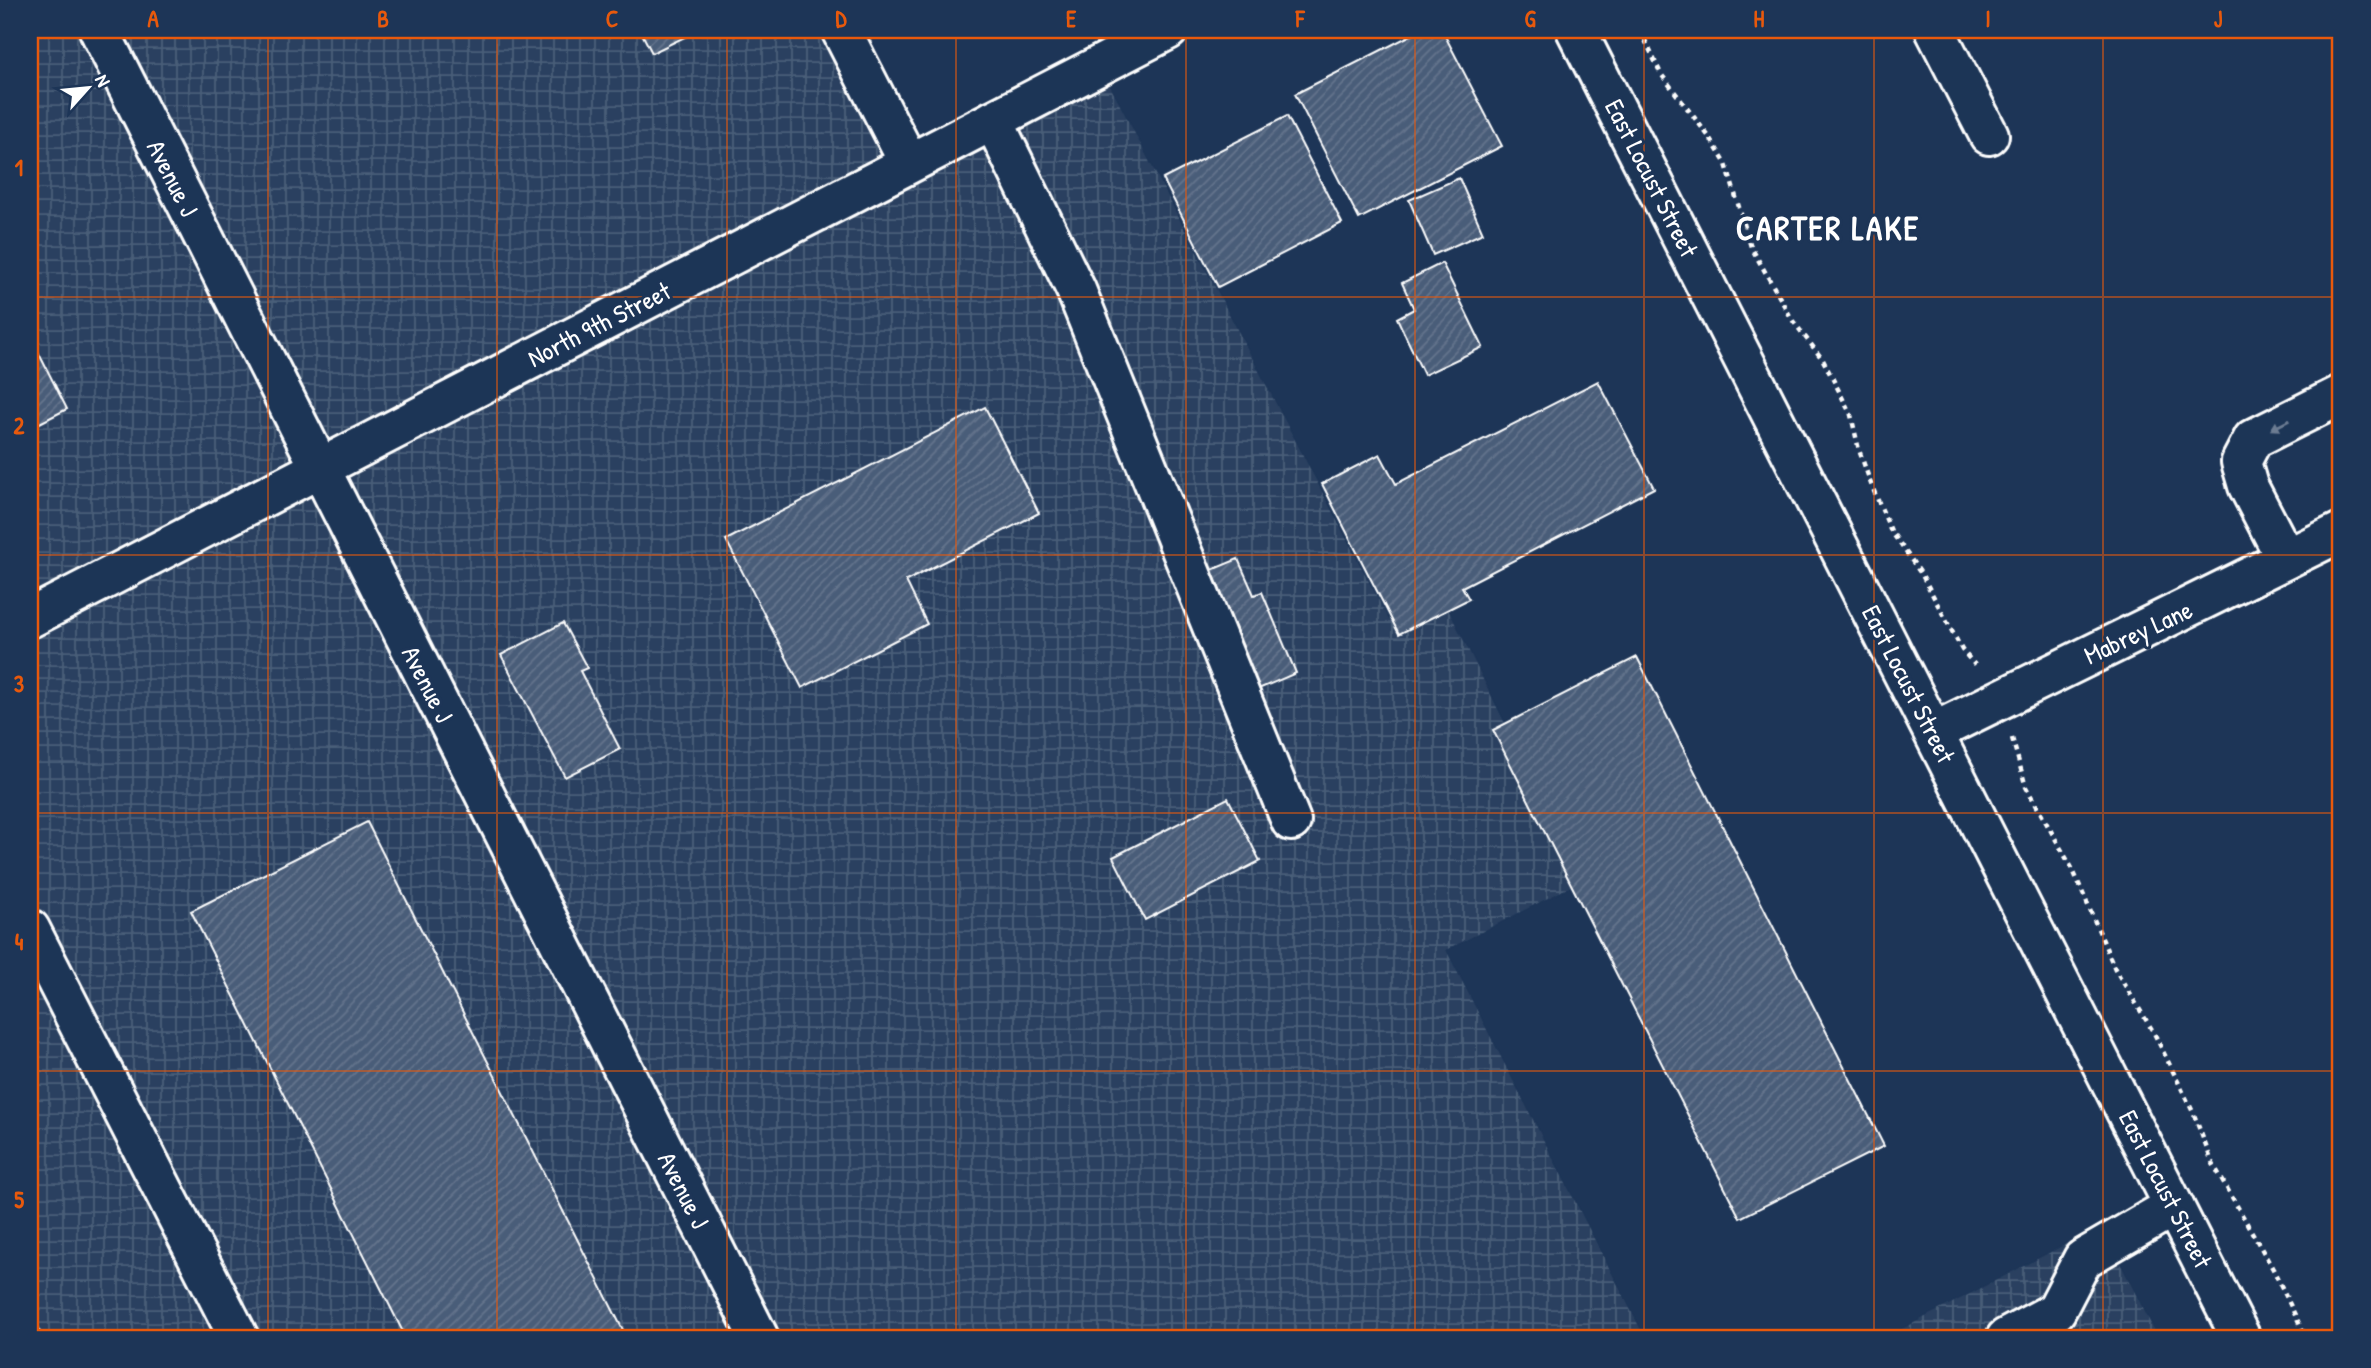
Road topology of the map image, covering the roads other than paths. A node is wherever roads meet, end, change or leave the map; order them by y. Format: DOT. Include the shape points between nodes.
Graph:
graph roads {
  1 [pos="99,30"];
  2 [pos="841,30"];
  3 [pos="1168,30"];
  4 [pos="1576,30"];
  5 [pos="1935,30"];
  6 [pos="993,120"];
  7 [pos="1989,135"];
  8 [pos="909,163"];
  9 [pos="2341,395"];
  10 [pos="319,469"];
  11 [pos="2341,532"];
  12 [pos="2286,559"];
  13 [pos="30,618"];
  14 [pos="1934,732"];
  15 [pos="1291,821"];
  16 [pos="30,929"];
  17 [pos="2174,1206"];
  18 [pos="239,1338"];
  19 [pos="759,1338"];
  20 [pos="2006,1338"];
  21 [pos="2241,1338"];
  1 -- 10 [label="street, Avenue J"];
  2 -- 8 [label="street"];
  3 -- 6 [label="street, North 9th Street"];
  4 -- 14 [label="street, East Locust Street"];
  5 -- 7 [label="street"];
  6 -- 8 [label="street, North 9th Street"];
  6 -- 15 [label="street" via="1076,290"];
  8 -- 10 [label="street, North 9th Street"];
  9 -- 12 [label="street, one-way" via="2253,439 2241,462 2248,486"];
  10 -- 13 [label="street, North 9th Street"];
  10 -- 19 [label="street, Avenue J"];
  11 -- 12 [label="street, Mabrey Lane"];
  12 -- 14 [label="street, Mabrey Lane"];
  14 -- 17 [label="street, East Locust Street"];
  16 -- 18 [label="street"];
  17 -- 20 [label="street" via="2083,1259 2056,1311"];
  17 -- 21 [label="street, East Locust Street"];
}
